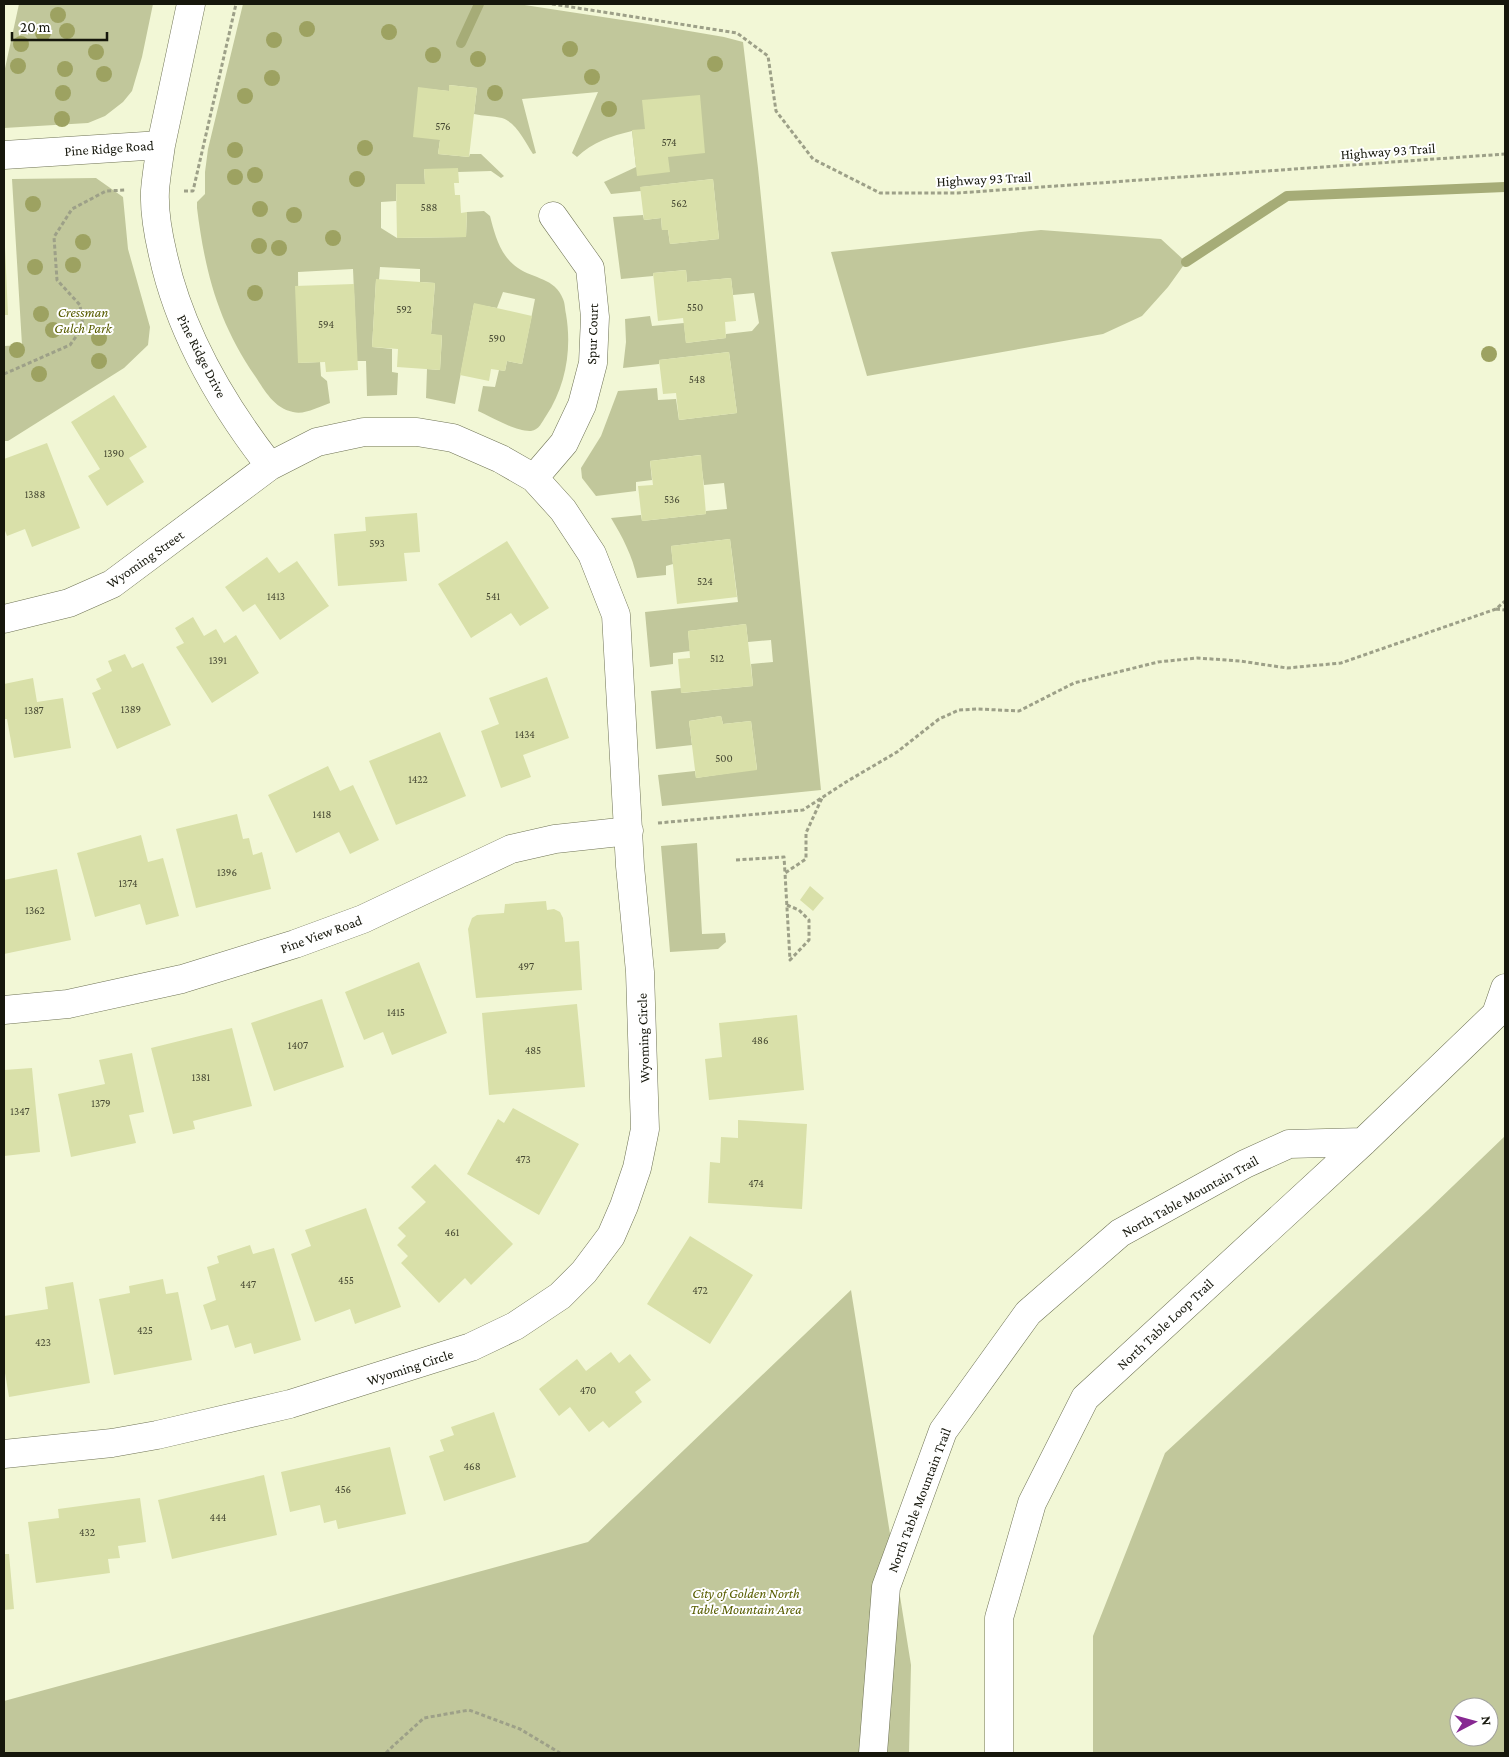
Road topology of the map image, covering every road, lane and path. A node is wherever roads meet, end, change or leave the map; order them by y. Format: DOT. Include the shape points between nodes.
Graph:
graph roads {
  1 [pos="192,4"];
  2 [pos="552,4"];
  3 [pos="160,145"];
  4 [pos="1505,154"];
  5 [pos="4,155"];
  6 [pos="553,216"];
  7 [pos="270,466"];
  8 [pos="534,478"];
  9 [pos="1505,601"];
  10 [pos="1496,609"];
  11 [pos="1505,610"];
  12 [pos="4,619"];
  13 [pos="822,798"];
  14 [pos="629,831"];
  15 [pos="736,860"];
  16 [pos="785,873"];
  17 [pos="787,905"];
  18 [pos="1505,988"];
  19 [pos="4,1010"];
  20 [pos="1363,1142"];
  21 [pos="4,1454"];
  22 [pos="874,1746"];
  23 [pos="386,1753"];
  24 [pos="560,1753"];
  25 [pos="999,1753"];
  1 -- 3 [label="street, Pine Ridge Road"];
  2 -- 4 [label="path, Highway 93 Trail" via="737,33 768,56 776,111 813,159 880,193 958,194"];
  3 -- 5 [label="street, Pine Ridge Road"];
  3 -- 7 [label="street, Pine Ridge Drive" via="155,192 158,236 168,280 184,326 209,375"];
  6 -- 8 [label="street, Spur Court" via="590,268 595,317 593,363 582,405 564,443"];
  7 -- 8 [label="street, Wyoming Circle" via="317,442 364,432 417,432 452,438"];
  7 -- 12 [label="street, Wyoming Street" via="112,584 69,603"];
  8 -- 14 [label="street, Wyoming Circle" via="563,510 592,554 616,615"];
  9 -- 10 [label="path"];
  10 -- 11 [label="path"];
  10 -- 13 [label="path" via="1341,663 1287,668 1198,658 1158,662 1074,683 1019,711 959,710"];
  13 -- 14 [label="path" via="803,810 656,823"];
  13 -- 16 [label="path" via="806,833 806,859"];
  14 -- 19 [label="street, Pine View Road" via="555,839 511,849 363,919 182,979 68,1004"];
  14 -- 21 [label="street, Wyoming Circle" via="640,972 645,1129 637,1168 611,1236 584,1272 560,1296 515,1326 471,1347 290,1404 112,1443"];
  15 -- 16 [label="path" via="784,857"];
  16 -- 17 [label="path"];
  17 -- 17 [label="path" via="789,942 790,960 809,940 809,920 799,910"];
  18 -- 20 [label="street, North Table Loop Trail" via="1496,1014"];
  20 -- 22 [label="street, North Table Mountain Trail" via="1289,1144 1246,1164 1120,1233 1028,1313 943,1431 886,1587"];
  20 -- 25 [label="street, North Table Loop Trail" via="1085,1398 1032,1503 999,1618"];
  23 -- 24 [label="path" via="424,1718 468,1710 520,1728"];
}
